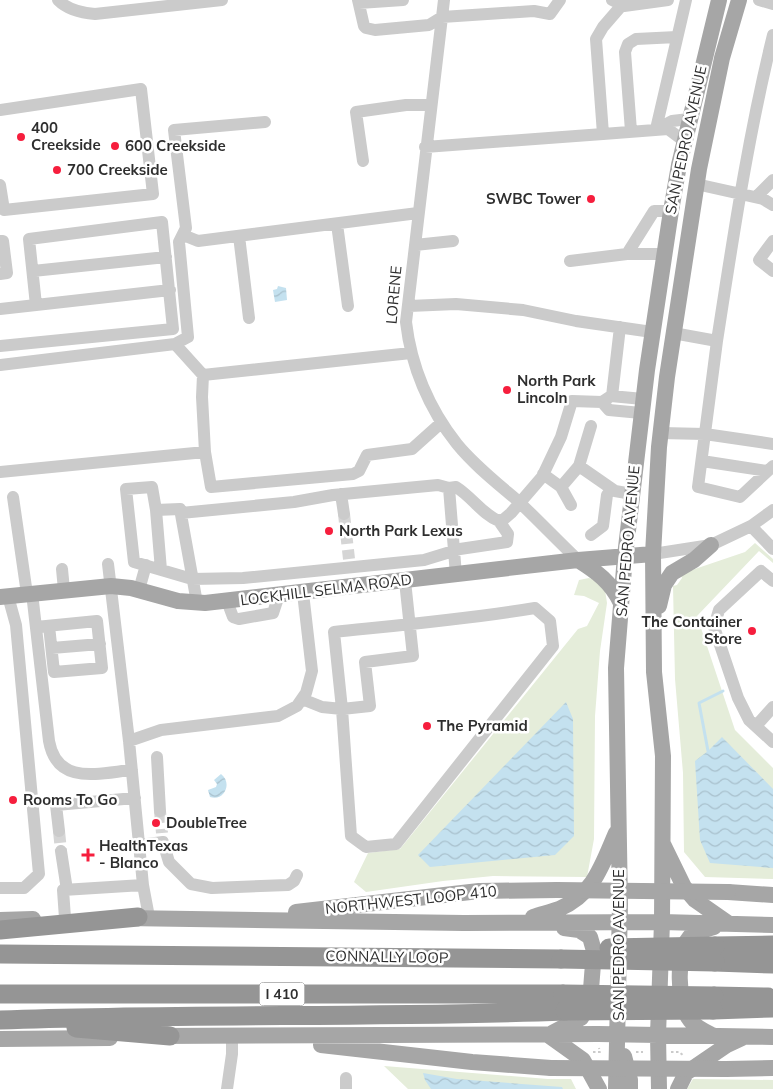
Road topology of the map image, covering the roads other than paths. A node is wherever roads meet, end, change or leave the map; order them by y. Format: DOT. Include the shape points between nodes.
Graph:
graph roads {
  1 [pos="58,0"];
  2 [pos="222,0"];
  3 [pos="403,0"];
  4 [pos="444,0"];
  5 [pos="560,0"];
  6 [pos="668,0"];
  7 [pos="686,0"];
  8 [pos="718,0"];
  9 [pos="739,0"];
  10 [pos="759,0"];
  11 [pos="358,2"];
  12 [pos="617,3"];
  13 [pos="773,4"];
  14 [pos="442,18"];
  15 [pos="773,35"];
  16 [pos="677,36"];
  17 [pos="773,83"];
  18 [pos="760,94"];
  19 [pos="431,104"];
  20 [pos="0,110"];
  21 [pos="689,120"];
  22 [pos="265,122"];
  23 [pos="658,129"];
  24 [pos="632,131"];
  25 [pos="603,134"];
  26 [pos="684,141"];
  27 [pos="426,147"];
  28 [pos="363,161"];
  29 [pos="676,180"];
  30 [pos="773,180"];
  31 [pos="696,184"];
  32 [pos="0,185"];
  33 [pos="740,193"];
  34 [pos="756,197"];
  35 [pos="773,205"];
  36 [pos="671,211"];
  37 [pos="418,213"];
  38 [pos="691,214"];
  39 [pos="337,224"];
  40 [pos="183,235"];
  41 [pos="239,236"];
  42 [pos="0,241"];
  43 [pos="773,241"];
  44 [pos="453,242"];
  45 [pos="415,245"];
  46 [pos="627,254"];
  47 [pos="664,254"];
  48 [pos="166,257"];
  49 [pos="570,261"];
  50 [pos="33,270"];
  51 [pos="773,271"];
  52 [pos="0,274"];
  53 [pos="170,290"];
  54 [pos="36,304"];
  55 [pos="348,306"];
  56 [pos="409,306"];
  57 [pos="0,309"];
  58 [pos="249,318"];
  59 [pos="620,327"];
  60 [pos="652,332"];
  61 [pos="673,333"];
  62 [pos="717,341"];
  63 [pos="175,344"];
  64 [pos="0,346"];
  65 [pos="411,354"];
  66 [pos="0,365"];
  67 [pos="203,375"];
  68 [pos="607,399"];
  69 [pos="642,406"];
  70 [pos="442,423"];
  71 [pos="591,426"];
  72 [pos="661,433"];
  73 [pos="705,434"];
  74 [pos="773,444"];
  75 [pos="205,452"];
  76 [pos="702,461"];
  77 [pos="579,466"];
  78 [pos="770,468"];
  79 [pos="0,472"];
  80 [pos="543,474"];
  81 [pos="561,487"];
  82 [pos="449,488"];
  83 [pos="612,489"];
  84 [pos="341,494"];
  85 [pos="632,494"];
  86 [pos="13,497"];
  87 [pos="520,503"];
  88 [pos="572,505"];
  89 [pos="156,510"];
  90 [pos="773,510"];
  91 [pos="181,513"];
  92 [pos="344,514"];
  93 [pos="499,521"];
  94 [pos="751,526"];
  95 [pos="590,536"];
  96 [pos="711,544"];
  97 [pos="773,549"];
  98 [pos="453,551"];
  99 [pos="653,554"];
  100 [pos="625,556"];
  101 [pos="578,560"];
  102 [pos="350,563"];
  103 [pos="108,564"];
  104 [pos="146,565"];
  105 [pos="62,569"];
  106 [pos="161,570"];
  107 [pos="456,574"];
  108 [pos="192,579"];
  109 [pos="404,581"];
  110 [pos="773,581"];
  111 [pos="112,586"];
  112 [pos="353,587"];
  113 [pos="64,590"];
  114 [pos="139,590"];
  115 [pos="302,593"];
  116 [pos="30,594"];
  117 [pos="4,596"];
  118 [pos="197,603"];
  119 [pos="621,603"];
  120 [pos="654,617"];
  121 [pos="409,624"];
  122 [pos="43,627"];
  123 [pos="100,644"];
  124 [pos="52,648"];
  125 [pos="302,699"];
  126 [pos="773,707"];
  127 [pos="342,709"];
  128 [pos="756,726"];
  129 [pos="130,741"];
  130 [pos="773,742"];
  131 [pos="157,757"];
  132 [pos="132,770"];
  133 [pos="135,798"];
  134 [pos="160,811"];
  135 [pos="618,828"];
  136 [pos="59,831"];
  137 [pos="662,842"];
  138 [pos="139,845"];
  139 [pos="61,851"];
  140 [pos="297,875"];
  141 [pos="143,885"];
  142 [pos="0,888"];
  143 [pos="66,890"];
  144 [pos="773,895"];
  145 [pos="143,917"];
  146 [pos="65,918"];
  147 [pos="200,919"];
  148 [pos="0,920"];
  149 [pos="516,922"];
  150 [pos="620,922"];
  151 [pos="662,922"];
  152 [pos="728,923"];
  153 [pos="773,924"];
  154 [pos="0,930"];
  155 [pos="773,945"];
  156 [pos="0,954"];
  157 [pos="715,954"];
  158 [pos="773,964"];
  159 [pos="0,994"];
  160 [pos="773,997"];
  161 [pos="564,1003"];
  162 [pos="714,1003"];
  163 [pos="773,1008"];
  164 [pos="0,1021"];
  165 [pos="618,1034"];
  166 [pos="548,1035"];
  167 [pos="658,1035"];
  168 [pos="170,1036"];
  169 [pos="232,1036"];
  170 [pos="250,1036"];
  171 [pos="715,1036"];
  172 [pos="744,1037"];
  173 [pos="773,1037"];
  174 [pos="0,1039"];
  175 [pos="773,1068"];
  176 [pos="227,1089"];
  177 [pos="599,1089"];
  178 [pos="616,1089"];
  179 [pos="630,1089"];
  180 [pos="659,1089"];
  181 [pos="678,1089"];
  1 -- 2 [label="street" via="81,13 95,14"];
  3 -- 11 [label="street"];
  4 -- 14 [label="street, LORENE"];
  5 -- 14 [label="street" via="550,14 534,10"];
  6 -- 12 [label="street" via="624,6"];
  7 -- 16 [label="street"];
  8 -- 21 [label="main road, SAN PEDRO AVENUE"];
  9 -- 31 [label="main road, SAN PEDRO AVENUE" via="722,58"];
  10 -- 13 [label="street"];
  11 -- 14 [label="street" via="364,26 371,30 429,25"];
  12 -- 25 [label="street" via="596,39"];
  14 -- 19 [label="street, LORENE"];
  15 -- 18 [label="street"];
  16 -- 23 [label="street"];
  16 -- 24 [label="street" via="636,39 628,44"];
  17 -- 18 [label="street"];
  18 -- 33 [label="street"];
  19 -- 27 [label="street, LORENE"];
  19 -- 28 [label="street" via="356,112"];
  20 -- 32 [label="street" via="141,89 153,194 4,210"];
  21 -- 23 [label="street" via="672,121"];
  21 -- 26 [label="main road, SAN PEDRO AVENUE"];
  22 -- 40 [label="street" via="174,130 186,228"];
  23 -- 24 [label="street"];
  23 -- 26 [label="street" via="668,129"];
  24 -- 25 [label="street"];
  25 -- 27 [label="street"];
  26 -- 29 [label="main road, SAN PEDRO AVENUE"];
  27 -- 37 [label="street, LORENE"];
  29 -- 31 [label="main road"];
  29 -- 36 [label="main road, SAN PEDRO AVENUE"];
  30 -- 34 [label="street"];
  31 -- 33 [label="street"];
  31 -- 38 [label="main road, SAN PEDRO AVENUE"];
  33 -- 34 [label="street"];
  33 -- 62 [label="street"];
  34 -- 35 [label="street"];
  36 -- 38 [label="main road"];
  36 -- 46 [label="street" via="654,211"];
  36 -- 47 [label="main road, SAN PEDRO AVENUE"];
  37 -- 39 [label="street"];
  37 -- 45 [label="street, LORENE"];
  38 -- 61 [label="main road, SAN PEDRO AVENUE"];
  39 -- 41 [label="street"];
  39 -- 55 [label="street"];
  40 -- 41 [label="street" via="198,241"];
  40 -- 63 [label="street" via="179,242 188,337"];
  41 -- 58 [label="street"];
  42 -- 52 [label="street" via="3,241 7,273"];
  43 -- 51 [label="street" via="759,260"];
  44 -- 45 [label="street"];
  45 -- 56 [label="street, LORENE"];
  46 -- 47 [label="street"];
  46 -- 49 [label="street"];
  47 -- 60 [label="main road, SAN PEDRO AVENUE"];
  48 -- 50 [label="street"];
  48 -- 50 [label="street" via="162,222 29,239"];
  48 -- 53 [label="street"];
  50 -- 54 [label="street"];
  53 -- 54 [label="street"];
  53 -- 64 [label="street" via="173,329"];
  54 -- 57 [label="street"];
  56 -- 59 [label="street" via="456,304 523,310"];
  56 -- 65 [label="street, LORENE" via="406,322"];
  59 -- 60 [label="street"];
  59 -- 68 [label="street"];
  60 -- 69 [label="main road, SAN PEDRO AVENUE"];
  61 -- 62 [label="street"];
  61 -- 72 [label="main road, SAN PEDRO AVENUE"];
  62 -- 73 [label="street"];
  63 -- 66 [label="street"];
  63 -- 67 [label="street"];
  65 -- 67 [label="street"];
  65 -- 70 [label="street, LORENE"];
  67 -- 75 [label="street"];
  68 -- 69 [label="street"];
  68 -- 80 [label="street" via="572,401 561,437"];
  69 -- 85 [label="main road, SAN PEDRO AVENUE"];
  70 -- 75 [label="street" via="412,449 367,454 359,471 353,474 212,486"];
  70 -- 87 [label="street, LORENE" via="473,461"];
  71 -- 77 [label="street"];
  72 -- 73 [label="street"];
  72 -- 99 [label="main road, SAN PEDRO AVENUE"];
  73 -- 74 [label="street"];
  73 -- 76 [label="street"];
  75 -- 79 [label="street"];
  76 -- 78 [label="street"];
  76 -- 78 [label="street" via="698,487 740,497"];
  77 -- 81 [label="street"];
  77 -- 83 [label="street"];
  80 -- 81 [label="street"];
  80 -- 87 [label="street"];
  81 -- 88 [label="street"];
  82 -- 84 [label="street" via="438,485"];
  82 -- 93 [label="street" via="456,487 465,492"];
  82 -- 98 [label="street"];
  83 -- 85 [label="street"];
  83 -- 95 [label="street" via="607,495 603,526"];
  84 -- 91 [label="street"];
  84 -- 92 [label="street"];
  85 -- 100 [label="main road, SAN PEDRO AVENUE"];
  86 -- 116 [label="street"];
  87 -- 93 [label="street"];
  87 -- 101 [label="street, LORENE"];
  89 -- 91 [label="street" via="180,509"];
  89 -- 104 [label="street" via="152,487 126,490 134,562"];
  89 -- 106 [label="street"];
  90 -- 94 [label="street"];
  91 -- 108 [label="street"];
  93 -- 98 [label="street" via="508,534 507,542"];
  94 -- 96 [label="street"];
  94 -- 97 [label="street"];
  96 -- 99 [label="street"];
  96 -- 120 [label="main road" via="694,560 672,573 664,585"];
  98 -- 102 [label="street" via="424,560"];
  98 -- 107 [label="street"];
  99 -- 100 [label="main road, LOCKHILL SELMA ROAD"];
  99 -- 120 [label="main road, SAN PEDRO AVENUE"];
  100 -- 101 [label="main road, LOCKHILL SELMA ROAD"];
  100 -- 119 [label="main road, SAN PEDRO AVENUE"];
  101 -- 107 [label="main road, LOCKHILL SELMA ROAD"];
  101 -- 119 [label="main road" via="605,578"];
  102 -- 108 [label="street" via="243,578"];
  102 -- 112 [label="street"];
  103 -- 111 [label="street"];
  104 -- 106 [label="street"];
  104 -- 114 [label="street"];
  105 -- 113 [label="street"];
  106 -- 108 [label="street"];
  107 -- 109 [label="main road, LOCKHILL SELMA ROAD"];
  108 -- 118 [label="street"];
  109 -- 112 [label="main road, LOCKHILL SELMA ROAD"];
  109 -- 121 [label="street"];
  110 -- 128 [label="street" via="761,571 719,610 714,627 738,698 748,720"];
  111 -- 113 [label="main road, LOCKHILL SELMA ROAD"];
  111 -- 114 [label="main road, LOCKHILL SELMA ROAD"];
  111 -- 129 [label="street"];
  112 -- 115 [label="main road, LOCKHILL SELMA ROAD"];
  113 -- 116 [label="main road, LOCKHILL SELMA ROAD"];
  114 -- 118 [label="main road, LOCKHILL SELMA ROAD"];
  115 -- 118 [label="main road, LOCKHILL SELMA ROAD"];
  115 -- 125 [label="street" via="312,671"];
  116 -- 117 [label="main road, LOCKHILL SELMA ROAD"];
  116 -- 122 [label="street"];
  117 -- 142 [label="street" via="16,625 39,874 24,888"];
  119 -- 135 [label="main road, SAN PEDRO AVENUE" via="616,668"];
  120 -- 137 [label="main road, SAN PEDRO AVENUE" via="654,672 663,756"];
  121 -- 127 [label="street" via="334,632"];
  121 -- 127 [label="street" via="413,656 365,662 370,706"];
  121 -- 127 [label="street" via="535,608 550,620 553,646 396,844 366,847 351,836"];
  122 -- 123 [label="street" via="97,620"];
  122 -- 124 [label="street"];
  122 -- 132 [label="street" via="49,741 55,759 66,770 80,774"];
  123 -- 124 [label="street"];
  123 -- 124 [label="street" via="102,668 54,672"];
  125 -- 127 [label="street" via="322,707"];
  125 -- 129 [label="street" via="297,706 278,716 161,730"];
  126 -- 128 [label="street"];
  128 -- 130 [label="street"];
  129 -- 132 [label="street"];
  131 -- 134 [label="street"];
  132 -- 133 [label="street"];
  133 -- 136 [label="street" via="56,806"];
  133 -- 138 [label="street"];
  135 -- 149 [label="main road" via="591,886 559,909"];
  135 -- 150 [label="main road, SAN PEDRO AVENUE"];
  137 -- 151 [label="main road, SAN PEDRO AVENUE"];
  137 -- 152 [label="main road" via="684,887 695,900"];
  138 -- 140 [label="street" via="162,837 169,862 191,884 212,888 288,885"];
  138 -- 141 [label="street"];
  139 -- 143 [label="street"];
  141 -- 143 [label="street"];
  141 -- 145 [label="street"];
  143 -- 146 [label="street" via="63,890"];
  144 -- 147 [label="main road, NORTHWEST LOOP 410, bridge" via="479,890"];
  145 -- 146 [label="main road, NORTHWEST LOOP 410"];
  145 -- 147 [label="main road, NORTHWEST LOOP 410"];
  145 -- 154 [label="highway"];
  146 -- 148 [label="main road, NORTHWEST LOOP 410"];
  147 -- 149 [label="main road, NORTHWEST LOOP 410"];
  149 -- 150 [label="main road, NORTHWEST LOOP 410"];
  149 -- 166 [label="main road" via="579,930 590,936 594,952 590,1002 581,1018"];
  150 -- 151 [label="main road, NORTHWEST LOOP 410"];
  150 -- 165 [label="main road, SAN PEDRO AVENUE"];
  151 -- 152 [label="main road, NORTHWEST LOOP 410"];
  151 -- 167 [label="main road, SAN PEDRO AVENUE"];
  152 -- 153 [label="main road, NORTHWEST LOOP 410"];
  152 -- 171 [label="main road" via="689,938 681,958 684,1011 698,1028"];
  155 -- 157 [label="highway"];
  156 -- 157 [label="highway, CONNALLY LOOP, bridge" via="368,957"];
  157 -- 158 [label="highway"];
  159 -- 161 [label="highway, I 410"];
  160 -- 162 [label="highway"];
  161 -- 162 [label="highway, bridge"];
  161 -- 164 [label="highway" via="481,1014 88,1017"];
  162 -- 163 [label="highway"];
  164 -- 168 [label="highway"];
  165 -- 166 [label="main road"];
  165 -- 167 [label="main road"];
  165 -- 178 [label="main road, SAN PEDRO AVENUE"];
  165 -- 179 [label="main road"];
  166 -- 170 [label="main road"];
  166 -- 177 [label="main road" via="582,1060"];
  167 -- 171 [label="main road"];
  167 -- 180 [label="main road, SAN PEDRO AVENUE"];
  168 -- 169 [label="main road"];
  168 -- 174 [label="main road"];
  169 -- 170 [label="main road"];
  169 -- 176 [label="street"];
  170 -- 175 [label="main road, bridge" via="551,1068"];
  171 -- 172 [label="main road"];
  172 -- 173 [label="main road"];
  172 -- 181 [label="main road" via="686,1073"];
}
